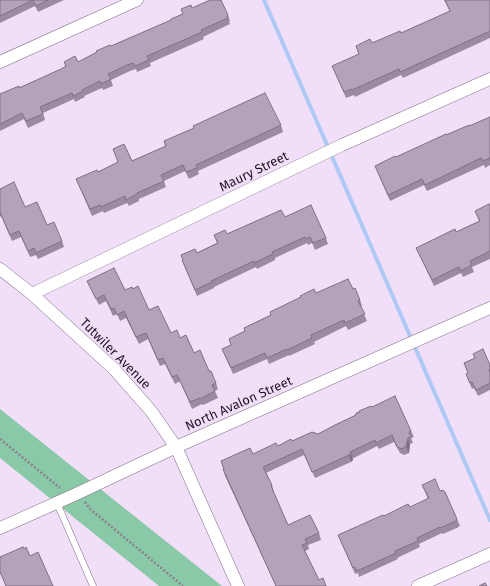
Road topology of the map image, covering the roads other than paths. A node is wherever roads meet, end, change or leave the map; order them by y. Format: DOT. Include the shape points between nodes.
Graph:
graph roads {
  1 [pos="137,0"];
  2 [pos="0,62"];
  3 [pos="490,80"];
  4 [pos="0,269"];
  5 [pos="32,294"];
  6 [pos="490,308"];
  7 [pos="176,447"];
  8 [pos="57,503"];
  9 [pos="0,528"];
  10 [pos="490,554"];
  11 [pos="93,586"];
  12 [pos="238,586"];
  13 [pos="418,586"];
  1 -- 2 [label="street"];
  3 -- 5 [label="street, Maury Street" via="324,153"];
  4 -- 5 [label="street, Tutwiler Avenue"];
  5 -- 7 [label="street, Tutwiler Avenue" via="114,369 151,411"];
  6 -- 7 [label="street, North Avalon Street"];
  7 -- 8 [label="street, North Avalon Street"];
  7 -- 12 [label="street, Tutwiler Avenue"];
  8 -- 9 [label="street, North Avalon Street"];
  8 -- 11 [label="lane"];
  10 -- 13 [label="street"];
}
